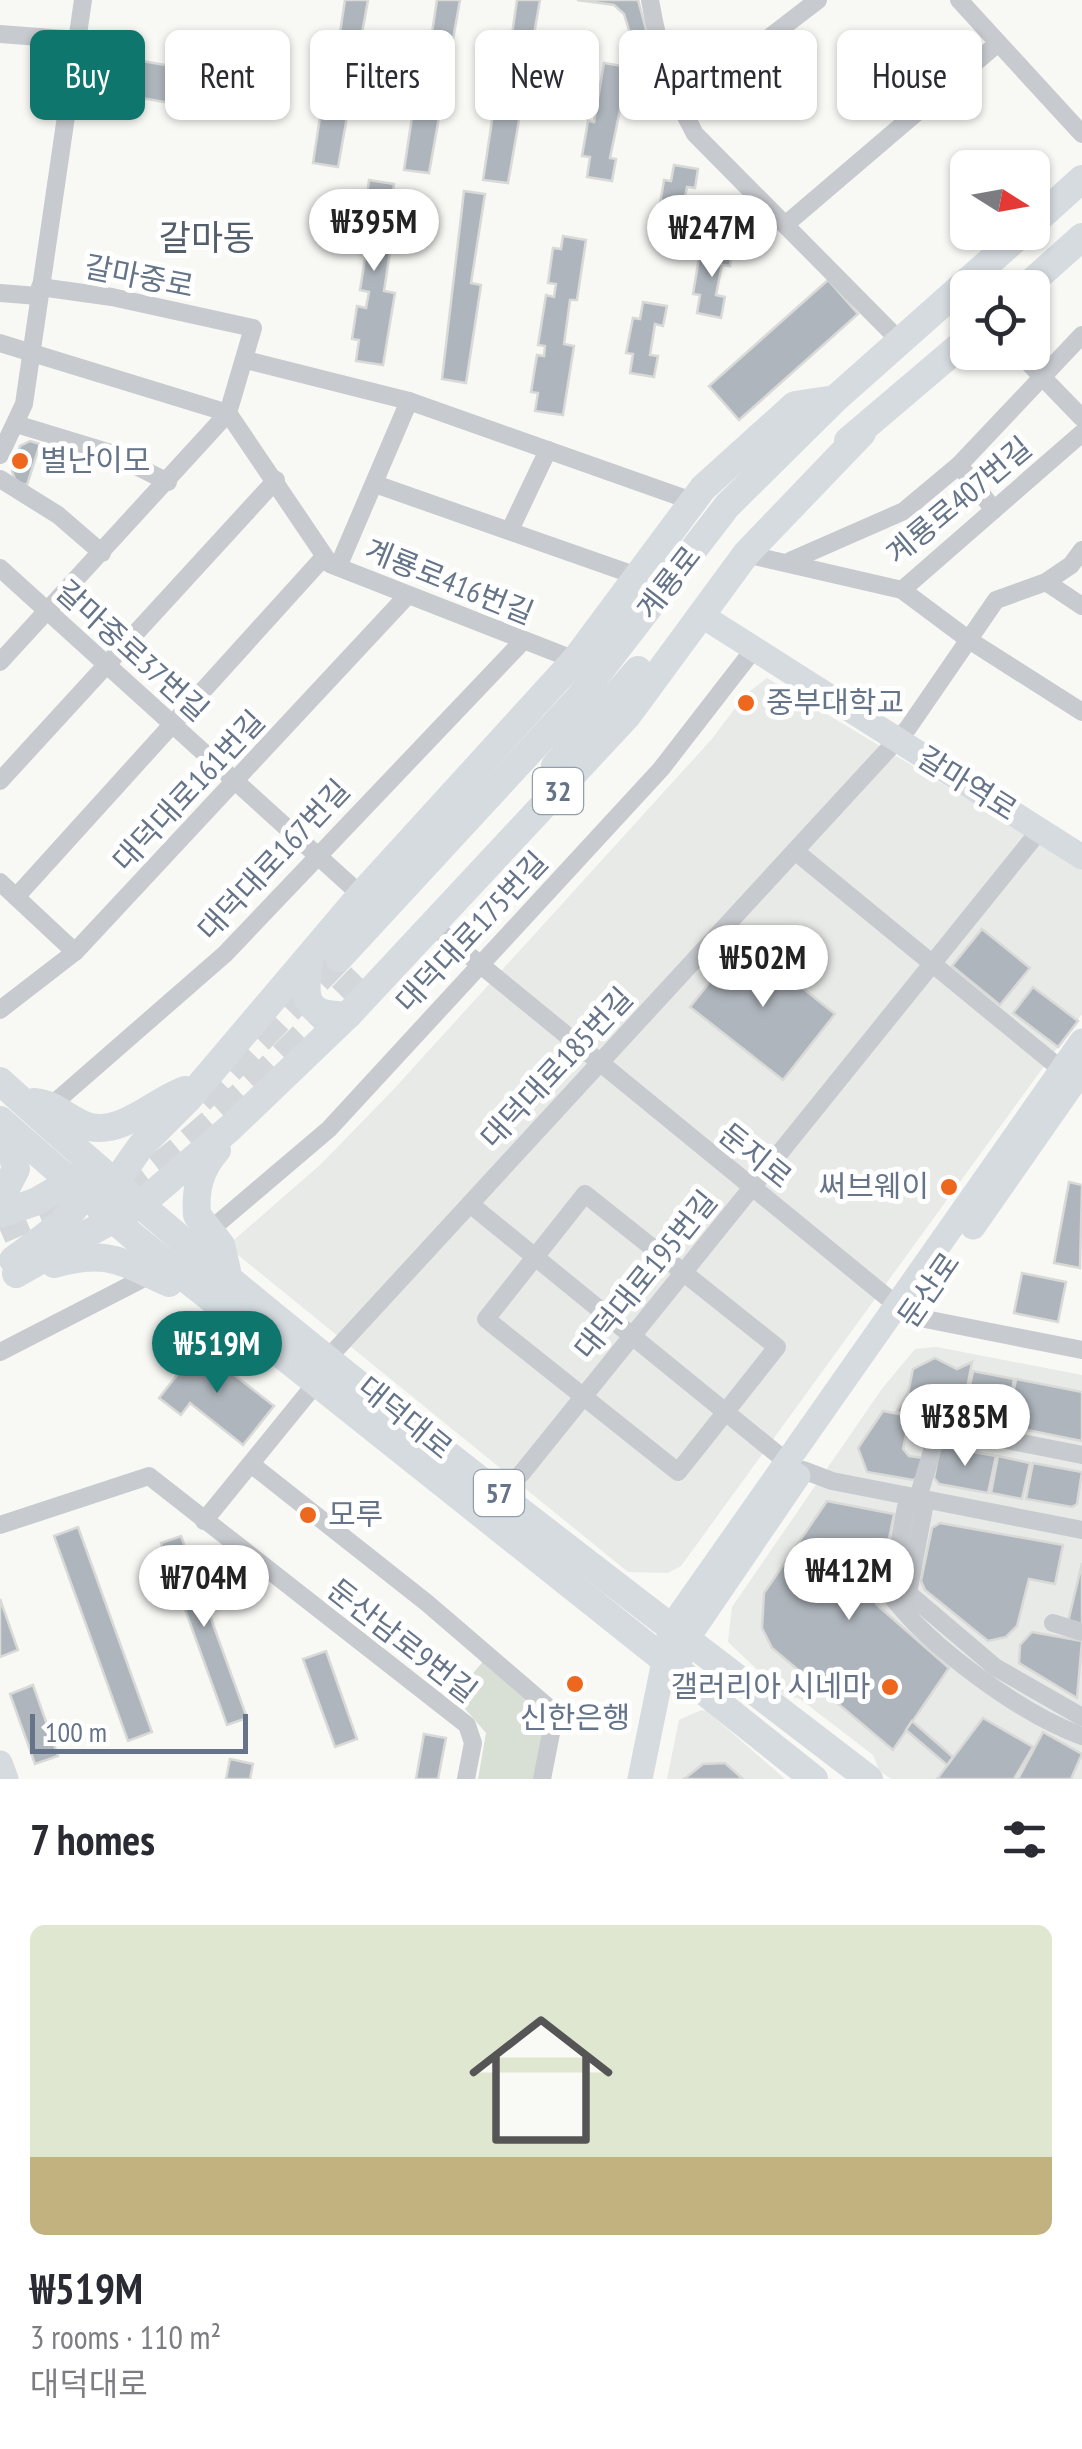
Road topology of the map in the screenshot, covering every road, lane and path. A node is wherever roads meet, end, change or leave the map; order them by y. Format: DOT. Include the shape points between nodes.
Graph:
graph roads {
  1 [pos="84,0"];
  2 [pos="650,0"];
  3 [pos="818,0"];
  4 [pos="968,3"];
  5 [pos="80,30"];
  6 [pos="655,30"];
  7 [pos="779,30"];
  8 [pos="0,34"];
  9 [pos="30,36"];
  10 [pos="998,44"];
  11 [pos="66,120"];
  12 [pos="688,120"];
  13 [pos="1082,134"];
  14 [pos="1082,179"];
  15 [pos="1050,208"];
  16 [pos="786,226"];
  17 [pos="1082,237"];
  18 [pos="1004,250"];
  19 [pos="1045,270"];
  20 [pos="39,292"];
  21 [pos="0,294"];
  22 [pos="1082,334"];
  23 [pos="902,342"];
  24 [pos="0,343"];
  25 [pos="32,350"];
  26 [pos="950,355"];
  27 [pos="246,360"];
  28 [pos="1036,370"];
  29 [pos="1042,376"];
  30 [pos="835,399"];
  31 [pos="409,402"];
  32 [pos="228,413"];
  33 [pos="1082,418"];
  34 [pos="16,424"];
  35 [pos="862,433"];
  36 [pos="1082,434"];
  37 [pos="548,450"];
  38 [pos="0,456"];
  39 [pos="959,465"];
  40 [pos="0,479"];
  41 [pos="276,480"];
  42 [pos="168,482"];
  43 [pos="375,484"];
  44 [pos="692,501"];
  45 [pos="994,510"];
  46 [pos="510,530"];
  47 [pos="1082,550"];
  48 [pos="102,553"];
  49 [pos="746,554"];
  50 [pos="789,561"];
  51 [pos="331,562"];
  52 [pos="0,568"];
  53 [pos="638,576"];
  54 [pos="1046,582"];
  55 [pos="902,590"];
  56 [pos="406,597"];
  57 [pos="1082,606"];
  58 [pos="706,608"];
  59 [pos="48,611"];
  60 [pos="969,640"];
  61 [pos="523,641"];
  62 [pos="754,649"];
  63 [pos="575,660"];
  64 [pos="0,662"];
  65 [pos="107,665"];
  66 [pos="1082,712"];
  67 [pos="172,724"];
  68 [pos="902,734"];
  69 [pos="0,781"];
  70 [pos="236,782"];
  71 [pos="1040,830"];
  72 [pos="1082,840"];
  73 [pos="794,850"];
  74 [pos="318,852"];
  75 [pos="1082,857"];
  76 [pos="0,882"];
  77 [pos="361,895"];
  78 [pos="16,898"];
  79 [pos="432,926"];
  80 [pos="75,952"];
  81 [pos="310,956"];
  82 [pos="339,958"];
  83 [pos="932,964"];
  84 [pos="478,966"];
  85 [pos="361,977"];
  86 [pos="0,1010"];
  87 [pos="348,1016"];
  88 [pos="241,1039"];
  89 [pos="1082,1041"];
  90 [pos="598,1065"];
  91 [pos="1072,1070"];
  92 [pos="0,1080"];
  93 [pos="188,1088"];
  94 [pos="22,1101"];
  95 [pos="54,1104"];
  96 [pos="1,1123"];
  97 [pos="230,1128"];
  98 [pos="105,1175"];
  99 [pos="751,1188"];
  100 [pos="76,1190"];
  101 [pos="0,1200"];
  102 [pos="142,1203"];
  103 [pos="470,1204"];
  104 [pos="0,1214"];
  105 [pos="114,1221"];
  106 [pos="209,1232"];
  107 [pos="535,1257"];
  108 [pos="683,1272"];
  109 [pos="154,1274"];
  110 [pos="228,1274"];
  111 [pos="5,1275"];
  112 [pos="192,1285"];
  113 [pos="905,1310"];
  114 [pos="632,1336"];
  115 [pos="1082,1350"];
  116 [pos="0,1352"];
  117 [pos="323,1370"];
  118 [pos="583,1396"];
  119 [pos="724,1410"];
  120 [pos="1082,1455"];
  121 [pos="251,1464"];
  122 [pos="795,1466"];
  123 [pos="521,1474"];
  124 [pos="918,1498"];
  125 [pos="204,1521"];
  126 [pos="0,1525"];
  127 [pos="1082,1530"];
  128 [pos="1053,1623"];
  129 [pos="1082,1632"];
  130 [pos="679,1633"];
  131 [pos="671,1664"];
  132 [pos="1082,1717"];
  133 [pos="1082,1736"];
  134 [pos="0,1763"];
  135 [pos="6,1779"];
  136 [pos="466,1779"];
  137 [pos="542,1779"];
  138 [pos="640,1779"];
  139 [pos="656,1779"];
  140 [pos="814,1779"];
  141 [pos="869,1779"];
  1 -- 5 [label="street, 갈마중로"];
  2 -- 6 [label="street"];
  3 -- 7 [label="street"];
  4 -- 10 [label="street"];
  8 -- 9 [label="street"];
  10 -- 13 [label="street"];
  10 -- 16 [label="street"];
  11 -- 20 [label="street, 갈마중로"];
  12 -- 16 [label="street"];
  14 -- 15 [label="main road"];
  16 -- 23 [label="street"];
  17 -- 19 [label="main road"];
  18 -- 23 [label="main road, 계룡로 / 32"];
  20 -- 21 [label="street"];
  20 -- 25 [label="street, 갈마중로"];
  20 -- 27 [label="street, 갈마중로" via="112,297 253,328"];
  22 -- 29 [label="street"];
  23 -- 30 [label="main road, 계룡로 / 32"];
  24 -- 25 [label="street"];
  25 -- 32 [label="street"];
  25 -- 34 [label="street, 갈마중로"];
  26 -- 35 [label="main road, 계룡로 / 32"];
  27 -- 31 [label="street"];
  27 -- 32 [label="street"];
  28 -- 29 [label="street"];
  29 -- 33 [label="street"];
  29 -- 39 [label="street"];
  30 -- 44 [label="main road, 32" via="795,405"];
  30 -- 82 [label="main road, 계룡로 / 32" via="726,506 579,698"];
  31 -- 37 [label="street"];
  31 -- 43 [label="street"];
  32 -- 41 [label="street, 계룡로416번길"];
  32 -- 42 [label="street"];
  34 -- 38 [label="street, 갈마중로"];
  34 -- 42 [label="street" via="108,452"];
  35 -- 49 [label="main road, 32"];
  35 -- 85 [label="main road, 계룡로 / 32" via="816,459 764,510 618,697"];
  36 -- 45 [label="street, 계룡로407번길"];
  37 -- 44 [label="street"];
  37 -- 46 [label="street"];
  39 -- 45 [label="street"];
  39 -- 50 [label="street" via="904,511"];
  40 -- 48 [label="street"];
  41 -- 51 [label="street, 계룡로416번길"];
  41 -- 65 [label="street"];
  42 -- 48 [label="street"];
  43 -- 46 [label="street, 계룡로"];
  43 -- 51 [label="street"];
  44 -- 53 [label="main road, 32"];
  45 -- 55 [label="street, 계룡로407번길"];
  46 -- 53 [label="street, 계룡로"];
  47 -- 54 [label="street"];
  48 -- 59 [label="street"];
  49 -- 50 [label="street, 계룡로407번길"];
  49 -- 58 [label="main road, 32"];
  50 -- 55 [label="street, 계룡로407번길"];
  51 -- 56 [label="street, 계룡로416번길"];
  51 -- 67 [label="street"];
  52 -- 59 [label="street, 갈마중로37번길"];
  53 -- 63 [label="main road, 32"];
  54 -- 57 [label="street"];
  54 -- 60 [label="street, 대덕대로185번길" via="996,600"];
  55 -- 60 [label="street"];
  56 -- 61 [label="street, 계룡로416번길"];
  56 -- 70 [label="street, 대덕대로161번길"];
  58 -- 62 [label="street, 갈마역로"];
  58 -- 68 [label="street, 갈마역로"];
  58 -- 79 [label="main road, 32" via="627,716"];
  59 -- 64 [label="street"];
  59 -- 65 [label="street, 갈마중로37번길"];
  60 -- 66 [label="street"];
  60 -- 68 [label="street, 대덕대로185번길"];
  61 -- 63 [label="street, 계룡로416번길"];
  61 -- 74 [label="street, 대덕대로167번길"];
  62 -- 68 [label="street, 갈마역로"];
  62 -- 84 [label="street, 대덕대로175번길" via="662,769"];
  63 -- 77 [label="main road, 32"];
  65 -- 67 [label="street, 갈마중로37번길"];
  65 -- 69 [label="street"];
  67 -- 70 [label="street, 갈마중로37번길"];
  67 -- 78 [label="street"];
  68 -- 71 [label="street, 갈마역로"];
  68 -- 72 [label="street, 갈마역로"];
  68 -- 73 [label="street, 대덕대로185번길"];
  70 -- 74 [label="street, 갈마중로37번길"];
  70 -- 80 [label="street, 대덕대로161번길"];
  71 -- 75 [label="street, 갈마역로"];
  71 -- 83 [label="street, 대덕대로195번길"];
  73 -- 83 [label="street"];
  73 -- 90 [label="street, 대덕대로185번길"];
  74 -- 77 [label="street, 갈마중로37번길"];
  74 -- 95 [label="street, 대덕대로167번길" via="225,954"];
  76 -- 78 [label="street"];
  77 -- 81 [label="main road, 32"];
  78 -- 80 [label="street"];
  79 -- 84 [label="street, 둔지로"];
  79 -- 87 [label="main road, 32"];
  80 -- 86 [label="street, 대덕대로161번길"];
  81 -- 87 [label="main road" via="305,990 312,1007 321,1015"];
  81 -- 88 [label="main road, 32"];
  83 -- 91 [label="street"];
  83 -- 99 [label="street, 대덕대로195번길"];
  84 -- 90 [label="street, 둔지로"];
  84 -- 106 [label="street, 대덕대로175번길" via="329,1129"];
  87 -- 97 [label="main road, 32"];
  88 -- 93 [label="main road, 32"];
  88 -- 98 [label="main road"];
  89 -- 91 [label="street, 둔산로"];
  90 -- 99 [label="street, 둔지로"];
  90 -- 103 [label="street, 대덕대로185번길"];
  91 -- 113 [label="street, 둔산로"];
  92 -- 94 [label="main road, 대덕대로"];
  93 -- 95 [label="main road" via="108,1127 73,1120"];
  93 -- 98 [label="main road, 32"];
  94 -- 95 [label="main road"];
  94 -- 98 [label="main road, 대덕대로"];
  96 -- 100 [label="main road, 대덕대로"];
  96 -- 101 [label="main road" via="16,1169"];
  97 -- 102 [label="main road, 32"];
  97 -- 106 [label="main road" via="199,1180 196,1214"];
  98 -- 100 [label="main road"];
  98 -- 102 [label="main road, 대덕대로 / 57"];
  98 -- 105 [label="main road"];
  99 -- 108 [label="street, 대덕대로195번길"];
  99 -- 113 [label="street, 둔지로"];
  100 -- 104 [label="main road"];
  100 -- 105 [label="main road, 대덕대로 / 57"];
  100 -- 111 [label="main road" via="52,1230"];
  102 -- 105 [label="main road, 32"];
  102 -- 110 [label="main road, 대덕대로 / 57"];
  103 -- 107 [label="street"];
  103 -- 117 [label="street, 대덕대로185번길"];
  105 -- 111 [label="main road, 32"];
  105 -- 112 [label="main road, 대덕대로 / 57"];
  106 -- 110 [label="main road" via="221,1245"];
  107 -- 108 [label="street" via="585,1194"];
  107 -- 114 [label="street"];
  107 -- 118 [label="street" via="486,1319"];
  108 -- 114 [label="street, 대덕대로195번길"];
  108 -- 119 [label="street" via="777,1347"];
  109 -- 111 [label="main road" via="130,1262 87,1257"];
  109 -- 112 [label="main road"];
  109 -- 116 [label="street"];
  110 -- 117 [label="main road, 대덕대로 / 57"];
  112 -- 117 [label="main road, 대덕대로 / 57"];
  113 -- 115 [label="street, 둔지로"];
  113 -- 122 [label="street, 둔산로"];
  114 -- 118 [label="street, 대덕대로195번길"];
  114 -- 119 [label="street"];
  117 -- 121 [label="street, 대덕대로185번길"];
  117 -- 130 [label="main road, 대덕대로 / 57"];
  117 -- 131 [label="main road, 대덕대로 / 57"];
  118 -- 119 [label="street" via="678,1472"];
  118 -- 123 [label="street, 대덕대로195번길"];
  119 -- 122 [label="street"];
  120 -- 124 [label="street" via="946,1428 936,1434"];
  121 -- 125 [label="street, 대덕대로185번길"];
  121 -- 137 [label="street" via="556,1712"];
  122 -- 124 [label="street" via="832,1482"];
  122 -- 130 [label="street, 둔산로"];
  124 -- 127 [label="street"];
  124 -- 132 [label="street" via="924,1508 908,1593 996,1667"];
  124 -- 133 [label="street" via="906,1507 890,1594 985,1680"];
  125 -- 126 [label="street, 둔산남로9번길" via="143,1475"];
  125 -- 136 [label="street, 둔산남로9번길" via="467,1726 473,1744"];
  128 -- 129 [label="street"];
  130 -- 131 [label="street, 둔산로"];
  130 -- 141 [label="main road, 대덕대로 / 57"];
  131 -- 138 [label="street, 둔산로"];
  131 -- 139 [label="street, 둔산로"];
  131 -- 140 [label="main road, 대덕대로 / 57"];
  134 -- 135 [label="street"];
}
